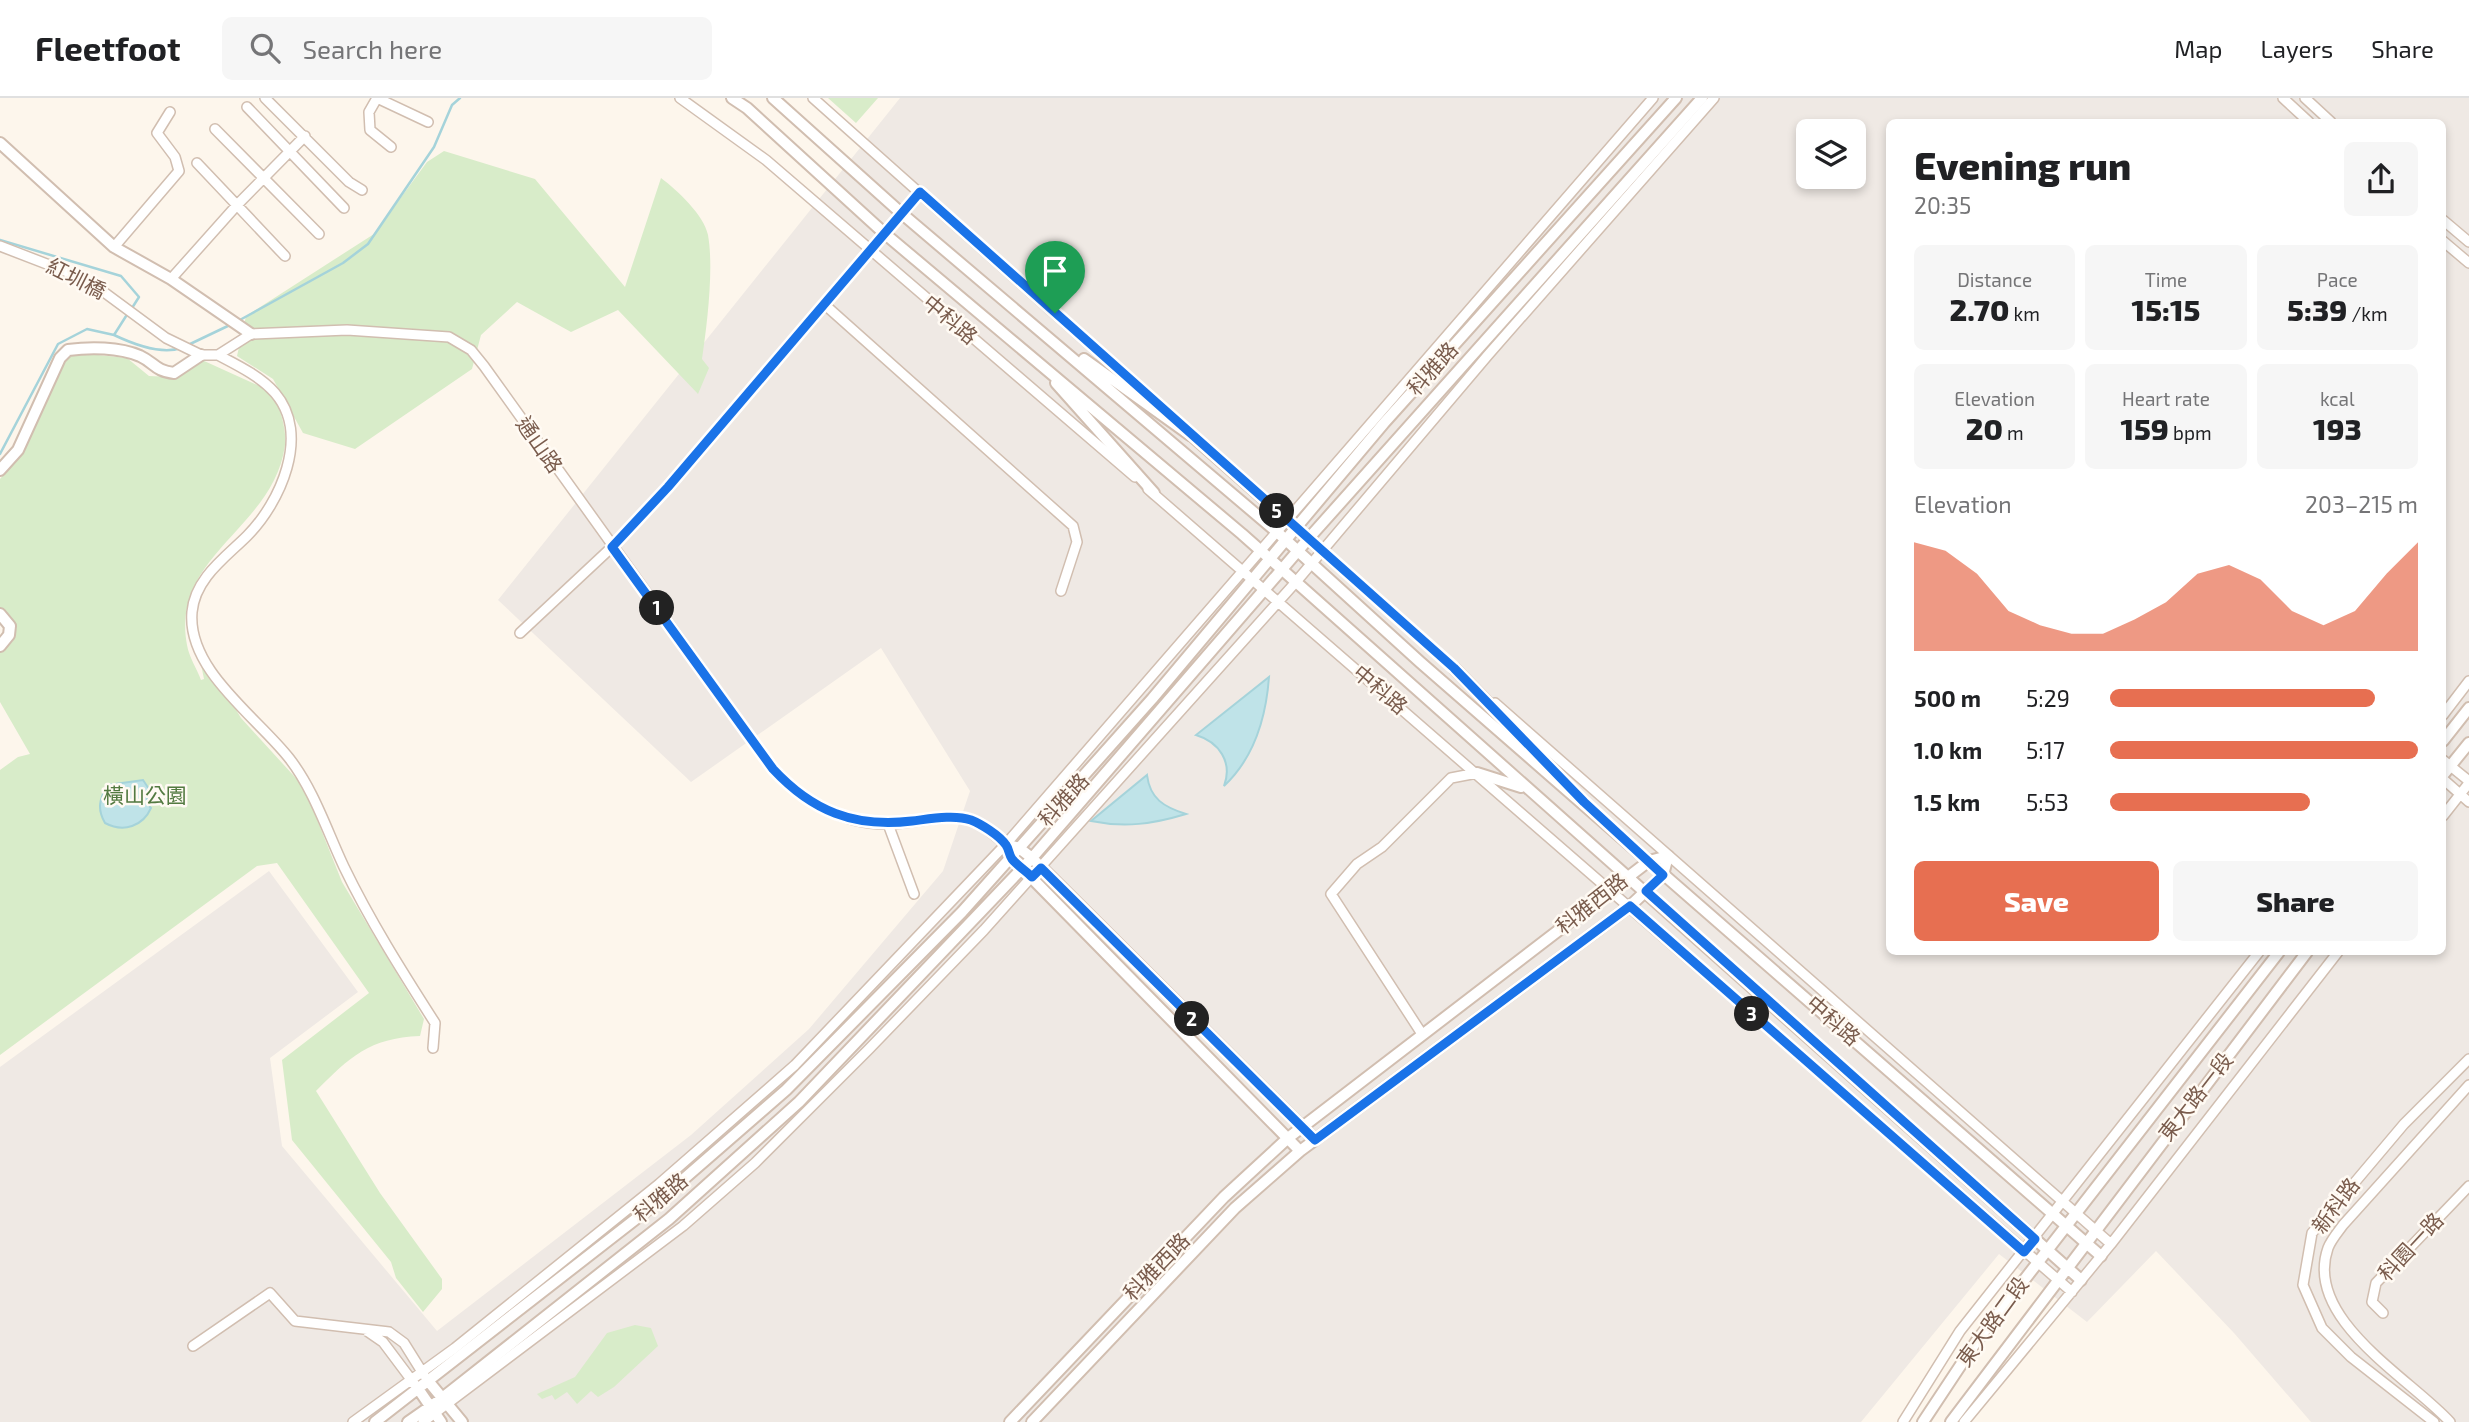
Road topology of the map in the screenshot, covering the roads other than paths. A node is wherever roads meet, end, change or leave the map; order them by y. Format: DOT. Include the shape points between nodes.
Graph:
graph roads {
  1 [pos="265,98"];
  2 [pos="377,98"];
  3 [pos="680,98"];
  4 [pos="732,98"];
  5 [pos="773,98"];
  6 [pos="813,98"];
  7 [pos="1653,98"];
  8 [pos="1676,98"];
  9 [pos="1702,98"];
  10 [pos="1714,98"];
  11 [pos="2283,98"];
  12 [pos="2305,98"];
  13 [pos="247,107"];
  14 [pos="170,112"];
  15 [pos="2306,119"];
  16 [pos="2328,119"];
  17 [pos="428,122"];
  18 [pos="215,129"];
  19 [pos="305,135"];
  20 [pos="0,143"];
  21 [pos="391,146"];
  22 [pos="290,151"];
  23 [pos="197,163"];
  24 [pos="263,178"];
  25 [pos="362,190"];
  26 [pos="920,192"];
  27 [pos="237,205"];
  28 [pos="344,208"];
  29 [pos="900,212"];
  30 [pos="2446,223"];
  31 [pos="319,233"];
  32 [pos="884,233"];
  33 [pos="2469,242"];
  34 [pos="2446,244"];
  35 [pos="0,246"];
  36 [pos="114,247"];
  37 [pos="869,251"];
  38 [pos="285,256"];
  39 [pos="2469,264"];
  40 [pos="172,279"];
  41 [pos="824,304"];
  42 [pos="1025,316"];
  43 [pos="251,334"];
  44 [pos="201,355"];
  45 [pos="218,355"];
  46 [pos="1031,355"];
  47 [pos="1189,435"];
  48 [pos="0,470"];
  49 [pos="1154,493"];
  50 [pos="1287,520"];
  51 [pos="1297,528"];
  52 [pos="1277,532"];
  53 [pos="1309,538"];
  54 [pos="1286,541"];
  55 [pos="612,547"];
  56 [pos="1260,551"];
  57 [pos="1298,551"];
  58 [pos="1322,551"];
  59 [pos="1270,560"];
  60 [pos="1312,564"];
  61 [pos="1282,570"];
  62 [pos="1243,571"];
  63 [pos="1252,580"];
  64 [pos="1295,583"];
  65 [pos="1061,591"];
  66 [pos="1265,591"];
  67 [pos="1277,602"];
  68 [pos="0,614"];
  69 [pos="520,633"];
  70 [pos="0,646"];
  71 [pos="1454,668"];
  72 [pos="2469,681"];
  73 [pos="2469,708"];
  74 [pos="2446,711"];
  75 [pos="2446,737"];
  76 [pos="2469,743"];
  77 [pos="2447,763"];
  78 [pos="1477,773"];
  79 [pos="2446,780"];
  80 [pos="2469,782"];
  81 [pos="1528,790"];
  82 [pos="2459,795"];
  83 [pos="1584,802"];
  84 [pos="2469,802"];
  85 [pos="2446,812"];
  86 [pos="888,824"];
  87 [pos="1006,844"];
  88 [pos="1019,848"];
  89 [pos="1668,856"];
  90 [pos="1010,858"];
  91 [pos="1032,858"];
  92 [pos="1649,861"];
  93 [pos="1022,867"];
  94 [pos="1041,868"];
  95 [pos="1663,875"];
  96 [pos="1629,876"];
  97 [pos="1032,877"];
  98 [pos="1611,890"];
  99 [pos="1646,891"];
  100 [pos="914,894"];
  101 [pos="1630,906"];
  102 [pos="2257,955"];
  103 [pos="2277,955"];
  104 [pos="2305,955"];
  105 [pos="2336,955"];
  106 [pos="1422,1034"];
  107 [pos="433,1048"];
  108 [pos="2469,1059"];
  109 [pos="2469,1085"];
  110 [pos="1302,1126"];
  111 [pos="1288,1138"];
  112 [pos="1315,1140"];
  113 [pos="1300,1151"];
  114 [pos="2469,1186"];
  115 [pos="2063,1203"];
  116 [pos="2054,1214"];
  117 [pos="2076,1214"];
  118 [pos="2067,1226"];
  119 [pos="2093,1230"];
  120 [pos="2035,1239"];
  121 [pos="2085,1242"];
  122 [pos="2110,1244"];
  123 [pos="2048,1250"];
  124 [pos="2024,1252"];
  125 [pos="2101,1256"];
  126 [pos="2037,1263"];
  127 [pos="2067,1267"];
  128 [pos="2059,1279"];
  129 [pos="2081,1280"];
  130 [pos="2072,1292"];
  131 [pos="2383,1313"];
  132 [pos="367,1331"];
  133 [pos="193,1346"];
  134 [pos="422,1371"];
  135 [pos="412,1379"];
  136 [pos="429,1382"];
  137 [pos="419,1390"];
  138 [pos="444,1403"];
  139 [pos="436,1414"];
  140 [pos="353,1422"];
  141 [pos="375,1422"];
  142 [pos="408,1422"];
  143 [pos="423,1422"];
  144 [pos="462,1422"];
  145 [pos="1010,1422"];
  146 [pos="1032,1422"];
  147 [pos="1903,1422"];
  148 [pos="1923,1422"];
  149 [pos="1951,1422"];
  150 [pos="1964,1422"];
  151 [pos="2434,1422"];
  152 [pos="2450,1422"];
  1 -- 19 [label="street"];
  2 -- 17 [label="street"];
  2 -- 21 [label="street" via="369,112 370,130"];
  3 -- 37 [label="street, 中科路" via="766,160"];
  4 -- 32 [label="street, 中科路"];
  5 -- 29 [label="street, 中科路"];
  6 -- 26 [label="street, 中科路"];
  7 -- 50 [label="street, 科雅路"];
  8 -- 51 [label="street, 科雅路" via="1384,423"];
  9 -- 53 [label="street, 科雅路"];
  10 -- 58 [label="street, 科雅路"];
  11 -- 15 [label="street"];
  12 -- 16 [label="street"];
  13 -- 22 [label="street"];
  14 -- 36 [label="street" via="157,133 175,156 179,171"];
  18 -- 24 [label="street"];
  19 -- 22 [label="street"];
  19 -- 25 [label="street" via="349,183"];
  20 -- 36 [label="street"];
  22 -- 24 [label="street"];
  22 -- 28 [label="street"];
  23 -- 27 [label="street"];
  24 -- 27 [label="street"];
  24 -- 31 [label="street"];
  26 -- 29 [label="street"];
  26 -- 47 [label="street, 中科路"];
  27 -- 38 [label="street"];
  27 -- 40 [label="street"];
  29 -- 32 [label="street"];
  29 -- 42 [label="street, 中科路"];
  30 -- 33 [label="street"];
  32 -- 37 [label="street"];
  32 -- 46 [label="street, 中科路"];
  34 -- 39 [label="street"];
  35 -- 44 [label="street, 紅圳橋" via="70,273"];
  36 -- 40 [label="street"];
  37 -- 41 [label="street"];
  37 -- 49 [label="street, 中科路"];
  40 -- 43 [label="street"];
  41 -- 55 [label="street"];
  41 -- 65 [label="street" via="1073,526 1077,542"];
  42 -- 47 [label="street"];
  42 -- 52 [label="street, 中科路"];
  43 -- 45 [label="street"];
  43 -- 55 [label="street, 通山路" via="347,330 449,337 471,350 484,366"];
  44 -- 45 [label="street"];
  44 -- 48 [label="street" via="174,373 159,372 141,356 118,350 68,349 18,450"];
  45 -- 107 [label="street" via="275,393 288,414 292,441 271,509 215,564 198,593 192,611 197,645 223,689 290,758 304,780 345,869 435,1023"];
  46 -- 49 [label="street"];
  46 -- 56 [label="street, 中科路"];
  47 -- 50 [label="street, 中科路"];
  49 -- 62 [label="street, 中科路"];
  50 -- 51 [label="street, 中科路"];
  50 -- 52 [label="street, 科雅路"];
  51 -- 53 [label="street, 中科路"];
  51 -- 54 [label="street, 科雅路"];
  52 -- 54 [label="street, 中科路"];
  52 -- 56 [label="street, 科雅路"];
  53 -- 57 [label="street, 科雅路"];
  53 -- 58 [label="street, 中科路"];
  54 -- 57 [label="street, 中科路"];
  54 -- 59 [label="street, 科雅路"];
  55 -- 69 [label="street"];
  55 -- 86 [label="street, 通山路" via="792,789 842,817"];
  56 -- 59 [label="street, 中科路"];
  56 -- 62 [label="street, 科雅路"];
  57 -- 60 [label="street, 中科路"];
  57 -- 61 [label="street, 科雅路"];
  58 -- 60 [label="street, 科雅路"];
  58 -- 71 [label="street, 中科路"];
  59 -- 61 [label="street, 中科路"];
  59 -- 63 [label="street, 科雅路"];
  60 -- 64 [label="street, 科雅路"];
  60 -- 83 [label="street, 中科路"];
  61 -- 64 [label="street, 中科路"];
  61 -- 66 [label="street, 科雅路"];
  62 -- 63 [label="street, 中科路"];
  62 -- 87 [label="street, 科雅路"];
  63 -- 66 [label="street, 中科路"];
  63 -- 88 [label="street, 科雅路"];
  64 -- 67 [label="street, 科雅路"];
  64 -- 81 [label="street, 中科路"];
  66 -- 67 [label="street, 中科路"];
  66 -- 91 [label="street, 科雅路"];
  67 -- 78 [label="street, 中科路"];
  67 -- 94 [label="street, 科雅路"];
  68 -- 70 [label="street" via="10,626"];
  71 -- 83 [label="street"];
  71 -- 89 [label="street, 中科路"];
  72 -- 74 [label="street"];
  73 -- 75 [label="street"];
  76 -- 77 [label="street"];
  77 -- 80 [label="street"];
  78 -- 81 [label="street"];
  78 -- 98 [label="street, 中科路"];
  78 -- 106 [label="street" via="1451,778 1331,894"];
  79 -- 82 [label="street"];
  80 -- 82 [label="street"];
  81 -- 96 [label="street, 中科路"];
  82 -- 84 [label="street"];
  82 -- 85 [label="street"];
  83 -- 92 [label="street, 中科路"];
  86 -- 87 [label="street, 通山路" via="967,818"];
  86 -- 100 [label="street"];
  87 -- 88 [label="street"];
  87 -- 90 [label="street"];
  87 -- 134 [label="street, 科雅路" via="795,1065 660,1184"];
  88 -- 90 [label="street, 科雅路"];
  88 -- 91 [label="street"];
  89 -- 92 [label="street, 科雅西路"];
  89 -- 95 [label="street"];
  89 -- 115 [label="street, 中科路"];
  90 -- 93 [label="street"];
  90 -- 136 [label="street, 科雅路" via="786,1090 655,1204"];
  91 -- 93 [label="street, 科雅路"];
  91 -- 94 [label="street"];
  92 -- 95 [label="street, 中科路"];
  92 -- 96 [label="street, 科雅西路"];
  93 -- 97 [label="street"];
  93 -- 138 [label="street, 科雅路" via="799,1102 669,1219"];
  94 -- 97 [label="street, 科雅路"];
  94 -- 110 [label="street"];
  95 -- 99 [label="street, 科雅西路"];
  95 -- 116 [label="street, 中科路"];
  96 -- 98 [label="street, 科雅西路"];
  96 -- 99 [label="street, 中科路"];
  97 -- 111 [label="street"];
  97 -- 138 [label="street, 科雅路" via="755,1163 683,1226"];
  98 -- 101 [label="street, 中科路"];
  98 -- 106 [label="street, 科雅西路"];
  99 -- 101 [label="street, 科雅西路"];
  99 -- 120 [label="street, 中科路"];
  101 -- 112 [label="street, 科雅西路"];
  101 -- 124 [label="street, 中科路"];
  102 -- 115 [label="street"];
  103 -- 117 [label="street, 東大路一段"];
  104 -- 119 [label="street, 東大路一段"];
  105 -- 122 [label="street"];
  106 -- 110 [label="street, 科雅西路"];
  108 -- 151 [label="street, 新科路" via="2404,1124 2312,1233 2303,1284 2322,1328 2351,1357"];
  109 -- 152 [label="street, 新科路" via="2343,1225 2328,1247 2324,1273 2330,1300 2361,1343"];
  110 -- 111 [label="street, 科雅西路"];
  110 -- 112 [label="street"];
  111 -- 113 [label="street"];
  111 -- 145 [label="street, 科雅西路" via="1224,1197"];
  112 -- 113 [label="street, 科雅西路"];
  113 -- 146 [label="street, 科雅西路" via="1235,1208"];
  114 -- 131 [label="street, 科園一路" via="2376,1283 2372,1301"];
  115 -- 116 [label="street"];
  115 -- 117 [label="street, 中科路"];
  116 -- 118 [label="street, 中科路"];
  116 -- 120 [label="street"];
  117 -- 118 [label="street, 東大路一段"];
  117 -- 119 [label="street, 中科路"];
  118 -- 121 [label="street, 中科路"];
  118 -- 123 [label="street, 東大路二段"];
  119 -- 121 [label="street, 東大路一段"];
  119 -- 122 [label="street, 中科路"];
  120 -- 123 [label="street, 中科路"];
  120 -- 124 [label="street"];
  121 -- 125 [label="street, 中科路"];
  121 -- 127 [label="street, 東大路二段"];
  122 -- 125 [label="street"];
  123 -- 126 [label="street, 東大路二段"];
  123 -- 127 [label="street, 中科路"];
  124 -- 126 [label="street, 中科路"];
  124 -- 147 [label="street" via="1960,1332"];
  125 -- 129 [label="street"];
  126 -- 128 [label="street, 中科路"];
  126 -- 148 [label="street, 東大路二段" via="1976,1342"];
  127 -- 128 [label="street, 東大路二段"];
  127 -- 129 [label="street, 中科路"];
  128 -- 130 [label="street, 中科路"];
  128 -- 149 [label="street, 東大路二段"];
  129 -- 130 [label="street"];
  130 -- 150 [label="street"];
  132 -- 133 [label="street" via="295,1321 270,1293"];
  132 -- 134 [label="street" via="389,1332 404,1343"];
  132 -- 135 [label="street" via="383,1342"];
  134 -- 135 [label="street, 科雅路"];
  134 -- 136 [label="street"];
  135 -- 137 [label="street"];
  135 -- 140 [label="street, 科雅路"];
  136 -- 137 [label="street, 科雅路"];
  136 -- 138 [label="street"];
  137 -- 139 [label="street"];
  137 -- 141 [label="street, 科雅路"];
  138 -- 139 [label="street, 科雅路"];
  138 -- 144 [label="street"];
  139 -- 142 [label="street, 科雅路"];
  139 -- 143 [label="street, 科雅路"];
}
